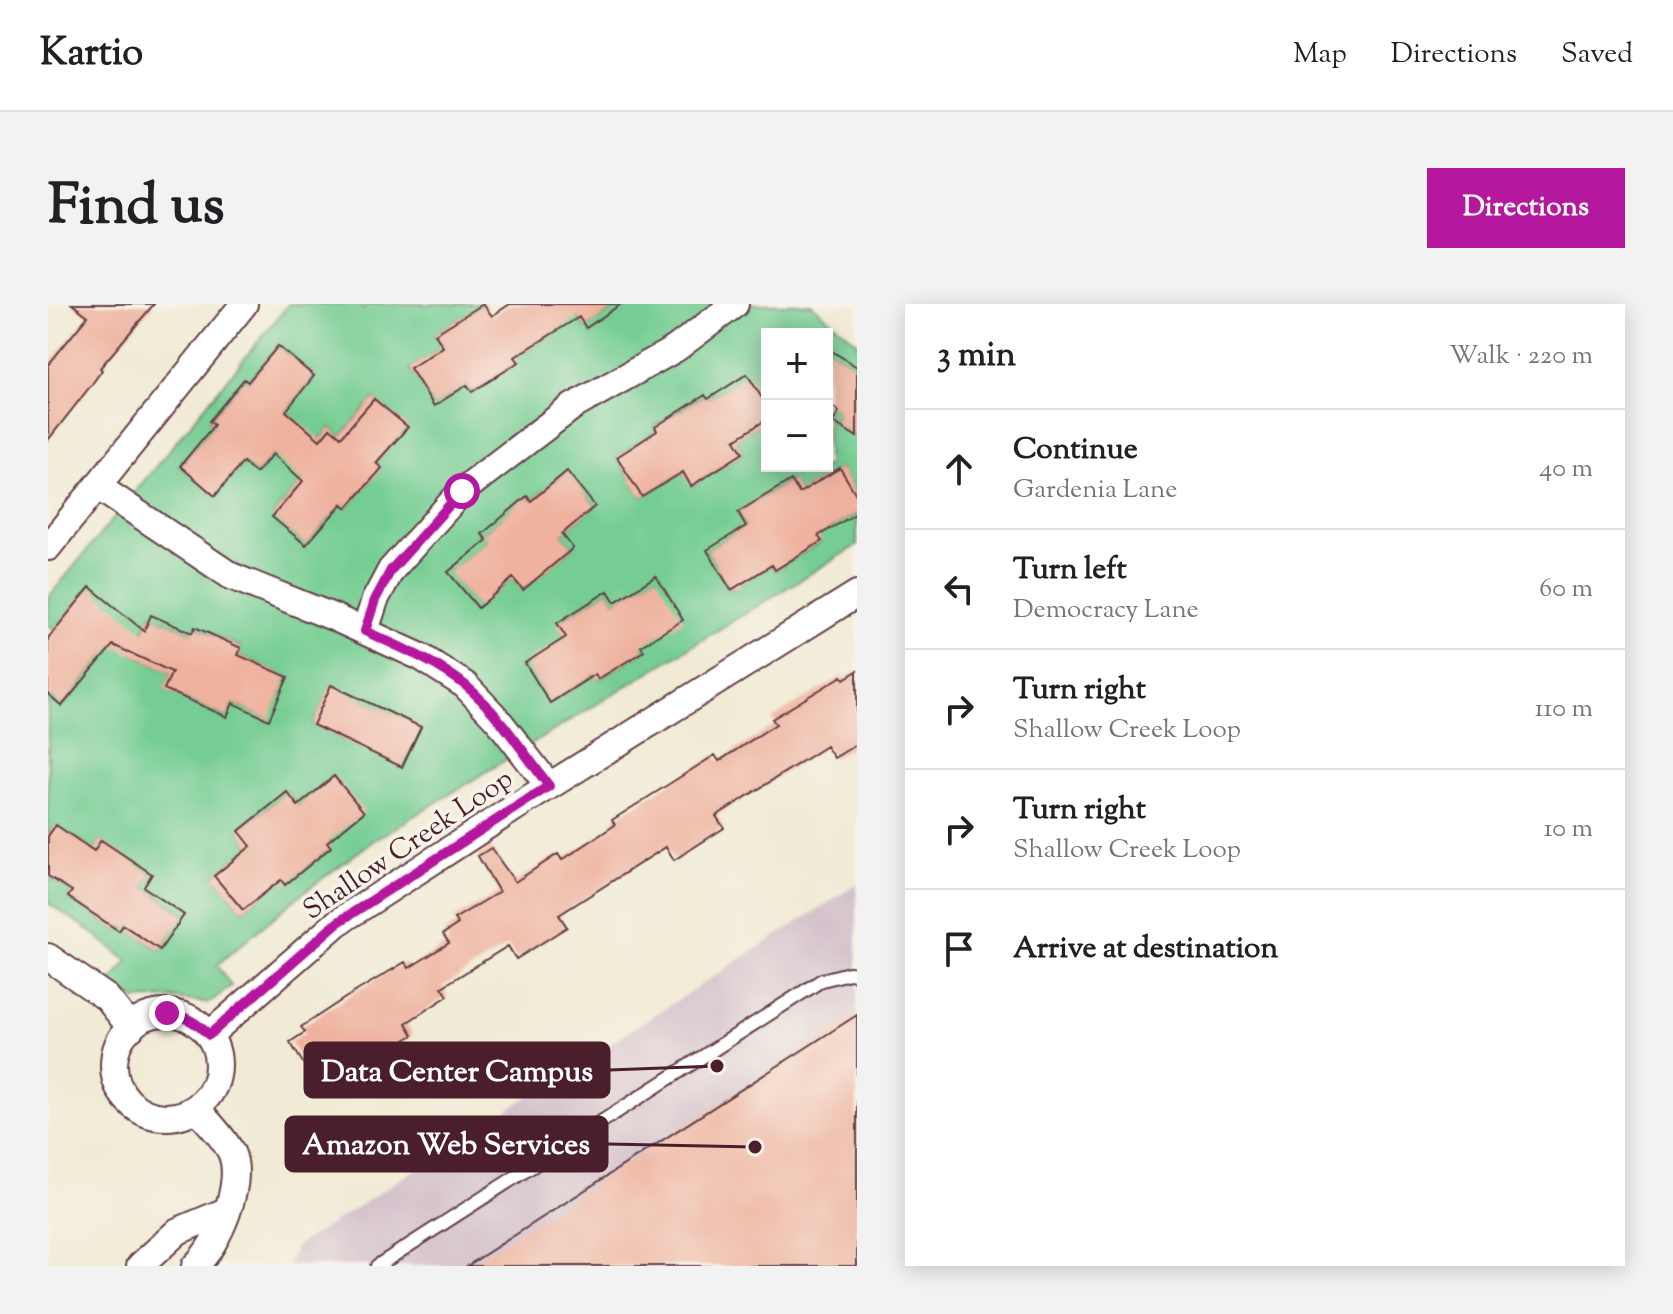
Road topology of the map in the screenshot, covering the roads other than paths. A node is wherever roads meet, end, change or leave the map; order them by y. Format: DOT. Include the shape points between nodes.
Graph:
graph roads {
  1 [pos="244,304"];
  2 [pos="735,304"];
  3 [pos="97,486"];
  4 [pos="48,547"];
  5 [pos="857,594"];
  6 [pos="365,631"];
  7 [pos="549,786"];
  8 [pos="48,957"];
  9 [pos="857,974"];
  10 [pos="131,1028"];
  11 [pos="209,1035"];
  12 [pos="196,1108"];
  13 [pos="226,1211"];
  14 [pos="140,1266"];
  15 [pos="195,1266"];
  16 [pos="377,1266"];
  1 -- 3 [label="street"];
  2 -- 6 [label="street" via="675,349 572,407 462,491 391,570"];
  3 -- 4 [label="street"];
  3 -- 6 [label="street" via="231,576"];
  5 -- 7 [label="street, Shallow Creek Loop"];
  6 -- 7 [label="street" via="465,685"];
  7 -- 11 [label="street, Shallow Creek Loop" via="337,923"];
  8 -- 10 [label="street" via="107,998"];
  9 -- 16 [label="lane" via="822,980"];
  10 -- 11 [label="street" via="151,1015 167,1013 198,1023"];
  10 -- 12 [label="street" via="117,1048 114,1064 124,1095 135,1107 157,1116 182,1115"];
  11 -- 12 [label="street" via="216,1050 216,1082"];
  12 -- 13 [label="street" via="230,1150 236,1169"];
  13 -- 14 [label="street" via="178,1231"];
  13 -- 15 [label="street" via="207,1254"];
}
